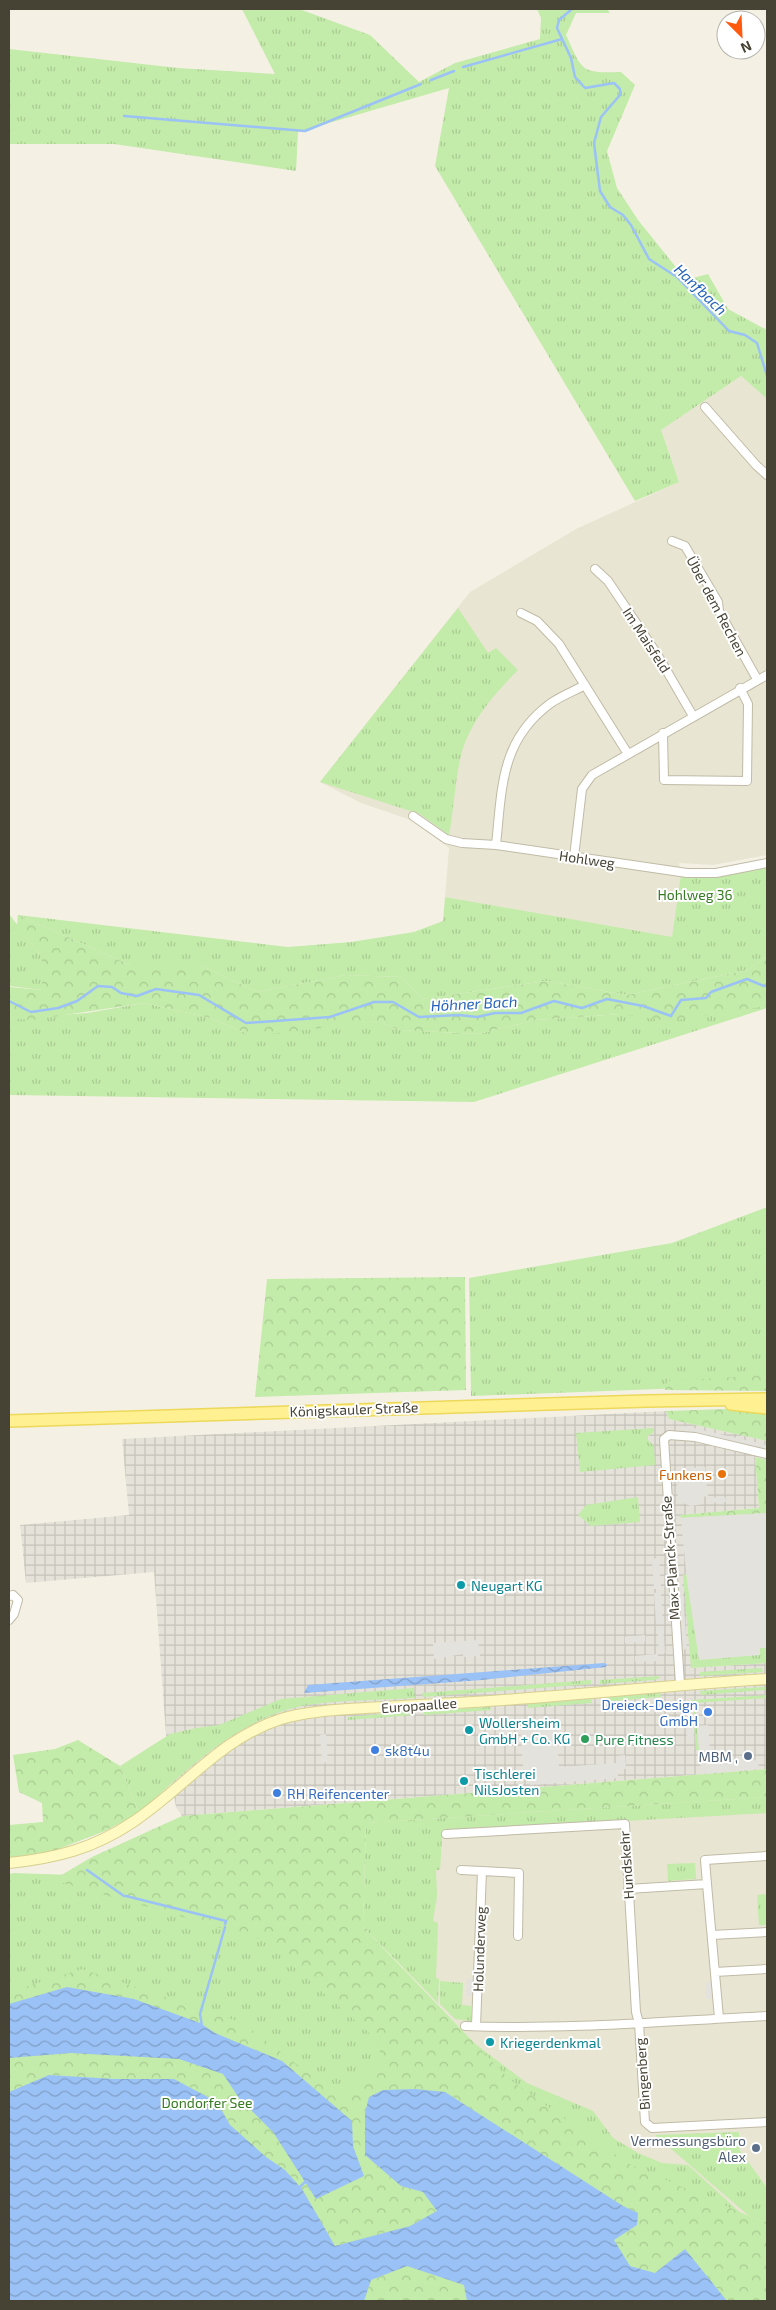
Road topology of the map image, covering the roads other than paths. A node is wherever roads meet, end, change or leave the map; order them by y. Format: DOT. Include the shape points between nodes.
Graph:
graph roads {
  1 [pos="705,407"];
  2 [pos="767,475"];
  3 [pos="672,541"];
  4 [pos="595,570"];
  5 [pos="521,614"];
  6 [pos="767,674"];
  7 [pos="757,679"];
  8 [pos="585,685"];
  9 [pos="740,688"];
  10 [pos="693,716"];
  11 [pos="663,733"];
  12 [pos="628,754"];
  13 [pos="413,816"];
  14 [pos="496,845"];
  15 [pos="574,857"];
  16 [pos="767,863"];
  17 [pos="767,1399"];
  18 [pos="700,1400"];
  19 [pos="767,1408"];
  20 [pos="9,1421"];
  21 [pos="767,1454"];
  22 [pos="9,1596"];
  23 [pos="9,1620"];
  24 [pos="767,1679"];
  25 [pos="680,1684"];
  26 [pos="446,1834"];
  27 [pos="767,1856"];
  28 [pos="9,1863"];
  29 [pos="461,1870"];
  30 [pos="482,1871"];
  31 [pos="707,1884"];
  32 [pos="628,1889"];
  33 [pos="767,1932"];
  34 [pos="712,1935"];
  35 [pos="518,1936"];
  36 [pos="767,1969"];
  37 [pos="715,1972"];
  38 [pos="767,2016"];
  39 [pos="718,2018"];
  40 [pos="639,2022"];
  41 [pos="465,2026"];
  42 [pos="476,2026"];
  43 [pos="767,2122"];
  1 -- 2 [label="street"];
  3 -- 7 [label="street, Über dem Rechen" via="685,546"];
  4 -- 10 [label="street, Im Maisfeld" via="608,581"];
  5 -- 8 [label="street" via="537,621 559,644"];
  6 -- 7 [label="street"];
  7 -- 9 [label="street"];
  8 -- 12 [label="street"];
  8 -- 14 [label="street" via="551,702 530,721 516,740 503,776"];
  9 -- 10 [label="street"];
  9 -- 11 [label="street" via="748,704 747,781 664,780"];
  10 -- 11 [label="street"];
  11 -- 12 [label="street"];
  12 -- 15 [label="street" via="586,781 582,789"];
  13 -- 14 [label="street, Hohlweg" via="446,839"];
  14 -- 15 [label="street, Hohlweg"];
  15 -- 16 [label="street, Hohlweg" via="700,874 732,872"];
  17 -- 18 [label="main road, Königskauler Straße"];
  18 -- 19 [label="main road, Königskauler Straße"];
  18 -- 20 [label="main road, Königskauler Straße"];
  21 -- 25 [label="street, Max-Planck-Straße" via="695,1437 669,1435 664,1439"];
  22 -- 23 [label="street" via="18,1600"];
  24 -- 25 [label="main road, Europaallee"];
  25 -- 28 [label="main road, Europaallee" via="508,1700 331,1710 284,1718 226,1746 157,1804 108,1838 84,1849"];
  26 -- 32 [label="street, Hundskehr" via="625,1824"];
  27 -- 31 [label="street" via="705,1860"];
  29 -- 30 [label="street"];
  30 -- 35 [label="street" via="518,1873"];
  30 -- 42 [label="street, Holunderweg"];
  31 -- 32 [label="street"];
  31 -- 34 [label="street"];
  32 -- 40 [label="street, Hundskehr"];
  33 -- 34 [label="street"];
  34 -- 37 [label="street"];
  36 -- 37 [label="street"];
  37 -- 39 [label="street"];
  38 -- 39 [label="street"];
  39 -- 40 [label="street"];
  40 -- 42 [label="street" via="507,2028"];
  40 -- 43 [label="street, Bingenberg" via="645,2122 648,2126"];
  41 -- 42 [label="street"];
}
